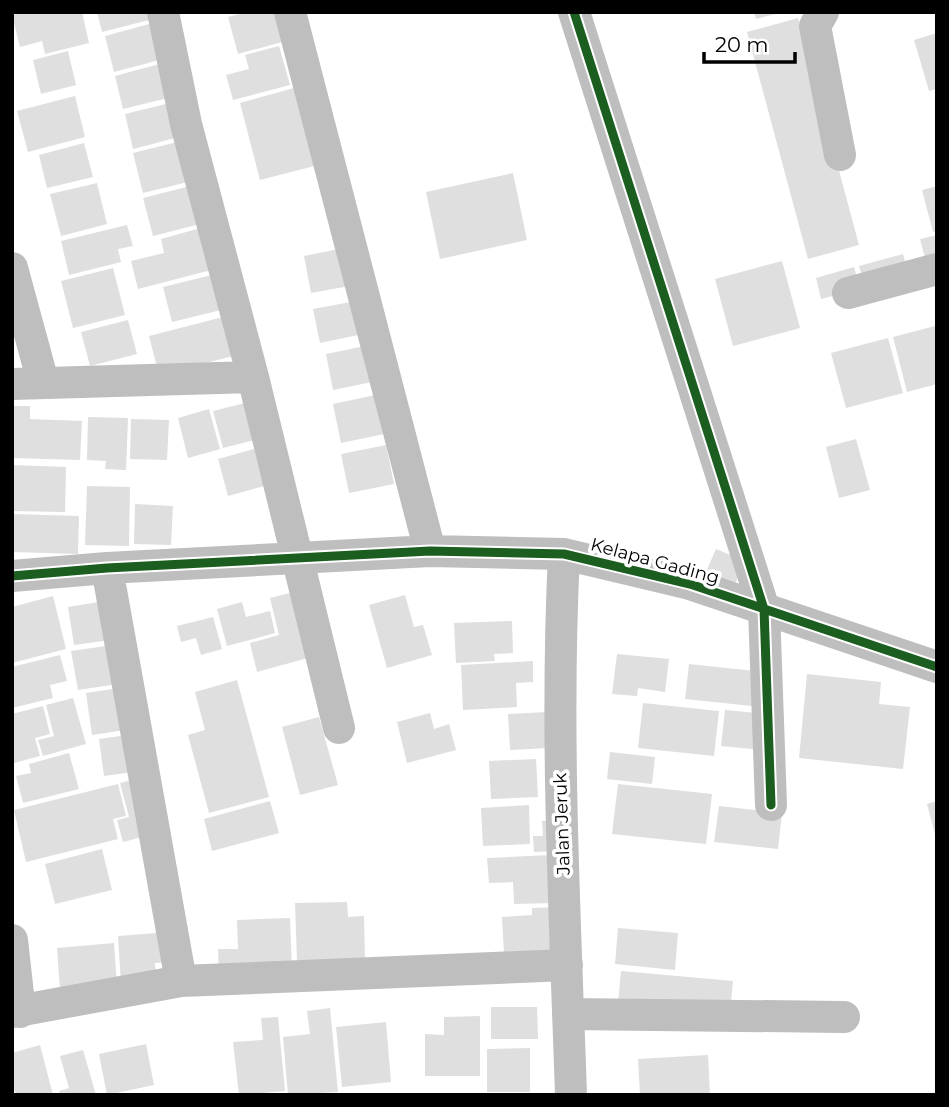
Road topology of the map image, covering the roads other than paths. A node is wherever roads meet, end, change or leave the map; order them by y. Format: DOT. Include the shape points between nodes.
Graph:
graph roads {
  1 [pos="163,12"];
  2 [pos="290,12"];
  3 [pos="575,12"];
  4 [pos="822,12"];
  5 [pos="840,155"];
  6 [pos="12,268"];
  7 [pos="937,269"];
  8 [pos="848,293"];
  9 [pos="253,377"];
  10 [pos="43,382"];
  11 [pos="12,384"];
  12 [pos="430,551"];
  13 [pos="564,554"];
  14 [pos="296,558"];
  15 [pos="107,568"];
  16 [pos="12,576"];
  17 [pos="764,610"];
  18 [pos="937,667"];
  19 [pos="339,728"];
  20 [pos="771,805"];
  21 [pos="12,940"];
  22 [pos="567,965"];
  23 [pos="181,981"];
  24 [pos="16,1012"];
  25 [pos="568,1014"];
  26 [pos="844,1017"];
  27 [pos="571,1095"];
  1 -- 9 [label="street" via="186,124"];
  2 -- 12 [label="street"];
  3 -- 17 [label="street"];
  4 -- 5 [label="street" via="816,26"];
  6 -- 10 [label="street"];
  7 -- 8 [label="street"];
  9 -- 10 [label="street"];
  9 -- 14 [label="street"];
  10 -- 11 [label="street"];
  12 -- 13 [label="street, Kelapa Gading"];
  12 -- 14 [label="street, Kelapa Gading"];
  13 -- 17 [label="street, Kelapa Gading" via="690,584"];
  13 -- 22 [label="street, Jalan Jeruk" via="560,777"];
  14 -- 15 [label="street, Kelapa Gading"];
  14 -- 19 [label="street"];
  15 -- 16 [label="street, Kelapa Gading"];
  15 -- 23 [label="street"];
  17 -- 18 [label="street, Kelapa Gading"];
  17 -- 20 [label="street"];
  21 -- 24 [label="street"];
  22 -- 23 [label="street"];
  22 -- 25 [label="street, Jalan Jeruk"];
  23 -- 24 [label="street"];
  25 -- 26 [label="street"];
  25 -- 27 [label="street, Jalan Jeruk"];
}
